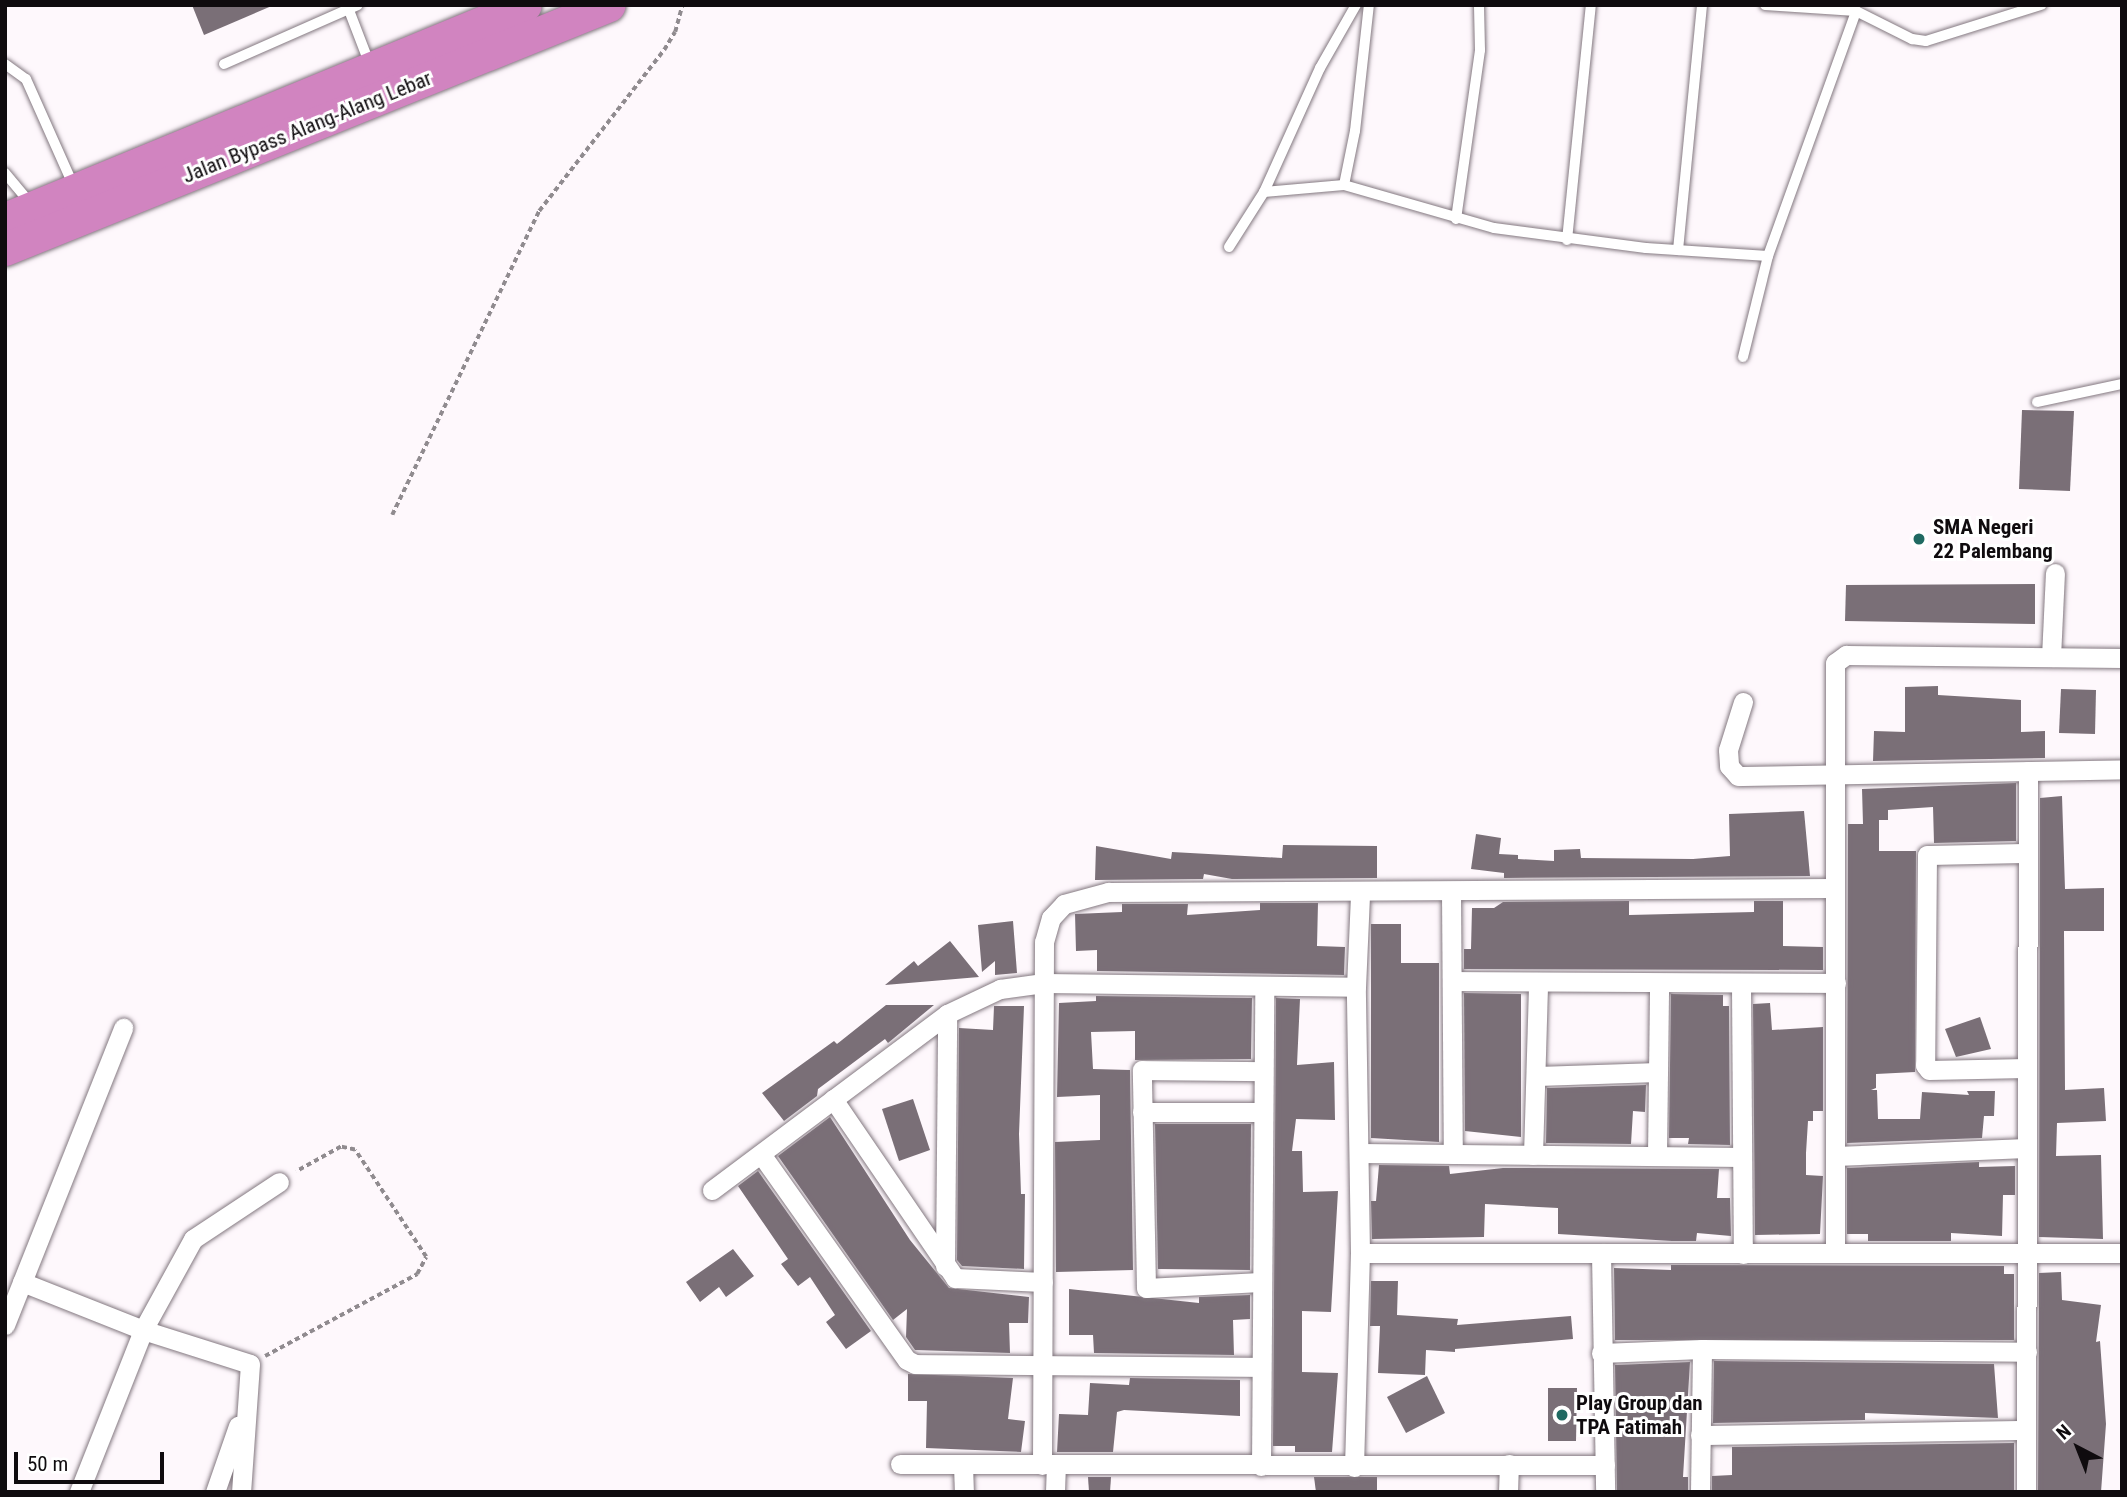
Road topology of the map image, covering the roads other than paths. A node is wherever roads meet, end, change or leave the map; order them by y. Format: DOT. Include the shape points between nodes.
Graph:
graph roads {
  1 [pos="525,5"];
  2 [pos="609,5"];
  3 [pos="1356,5"];
  4 [pos="1369,5"];
  5 [pos="1479,5"];
  6 [pos="1591,5"];
  7 [pos="1702,5"];
  8 [pos="1765,5"];
  9 [pos="2041,5"];
  10 [pos="351,6"];
  11 [pos="1851,8"];
  12 [pos="5,64"];
  13 [pos="224,64"];
  14 [pos="371,68"];
  15 [pos="5,173"];
  16 [pos="1343,185"];
  17 [pos="75,191"];
  18 [pos="1264,192"];
  19 [pos="20,213"];
  20 [pos="1456,219"];
  21 [pos="1567,240"];
  22 [pos="1229,247"];
  23 [pos="5,249"];
  24 [pos="1678,250"];
  25 [pos="1768,256"];
  26 [pos="1743,357"];
  27 [pos="2122,384"];
  28 [pos="2037,402"];
  29 [pos="2055,573"];
  30 [pos="2051,657"];
  31 [pos="2122,658"];
  32 [pos="1743,702"];
  33 [pos="2122,769"];
  34 [pos="2028,771"];
  35 [pos="1835,775"];
  36 [pos="2026,853"];
  37 [pos="1834,888"];
  38 [pos="1451,893"];
  39 [pos="1360,894"];
  40 [pos="1452,981"];
  41 [pos="1538,982"];
  42 [pos="1044,983"];
  43 [pos="1836,983"];
  44 [pos="1659,984"];
  45 [pos="1741,985"];
  46 [pos="1356,987"];
  47 [pos="1264,988"];
  48 [pos="947,1014"];
  49 [pos="123,1028"];
  50 [pos="2026,1068"];
  51 [pos="1262,1070"];
  52 [pos="1658,1072"];
  53 [pos="1537,1076"];
  54 [pos="833,1099"];
  55 [pos="1142,1112"];
  56 [pos="1263,1112"];
  57 [pos="2026,1149"];
  58 [pos="1360,1153"];
  59 [pos="761,1154"];
  60 [pos="1453,1154"];
  61 [pos="1533,1155"];
  62 [pos="1657,1156"];
  63 [pos="1835,1156"];
  64 [pos="1742,1157"];
  65 [pos="278,1182"];
  66 [pos="712,1190"];
  67 [pos="1360,1253"];
  68 [pos="1601,1253"];
  69 [pos="1835,1253"];
  70 [pos="2027,1253"];
  71 [pos="2122,1253"];
  72 [pos="1743,1254"];
  73 [pos="946,1266"];
  74 [pos="22,1282"];
  75 [pos="1043,1282"];
  76 [pos="1260,1282"];
  77 [pos="5,1325"];
  78 [pos="143,1330"];
  79 [pos="1702,1349"];
  80 [pos="2027,1352"];
  81 [pos="1601,1353"];
  82 [pos="1042,1364"];
  83 [pos="1261,1367"];
  84 [pos="244,1409"];
  85 [pos="2025,1430"];
  86 [pos="1700,1435"];
  87 [pos="900,1464"];
  88 [pos="1509,1464"];
  89 [pos="963,1465"];
  90 [pos="1049,1465"];
  91 [pos="1605,1465"];
  92 [pos="1261,1466"];
  93 [pos="1353,1467"];
  94 [pos="79,1492"];
  95 [pos="215,1492"];
  96 [pos="241,1492"];
  97 [pos="964,1492"];
  98 [pos="1055,1492"];
  99 [pos="1508,1492"];
  100 [pos="1605,1492"];
  101 [pos="1700,1492"];
  102 [pos="2026,1492"];
  1 -- 14 [label="highway, Jalan Bypass Alang-Alang Lebar"];
  2 -- 23 [label="highway, Jalan Bypass Alang-Alang Lebar"];
  3 -- 18 [label="lane" via="1320,68"];
  4 -- 16 [label="lane" via="1357,117"];
  5 -- 20 [label="lane" via="1480,50"];
  6 -- 21 [label="lane"];
  7 -- 24 [label="lane"];
  8 -- 11 [label="lane"];
  9 -- 11 [label="lane" via="1926,41 1912,39"];
  10 -- 13 [label="lane"];
  10 -- 14 [label="lane"];
  11 -- 25 [label="lane"];
  12 -- 17 [label="lane" via="26,79"];
  14 -- 17 [label="highway, Jalan Bypass Alang-Alang Lebar"];
  15 -- 19 [label="lane"];
  16 -- 18 [label="lane"];
  16 -- 20 [label="lane"];
  17 -- 19 [label="highway, Jalan Bypass Alang-Alang Lebar"];
  18 -- 22 [label="lane"];
  20 -- 21 [label="lane"];
  21 -- 24 [label="lane"];
  24 -- 25 [label="lane"];
  25 -- 26 [label="lane"];
  27 -- 28 [label="lane"];
  29 -- 30 [label="street"];
  30 -- 31 [label="street"];
  30 -- 35 [label="street" via="1840,657 1835,663"];
  32 -- 35 [label="street" via="1728,750 1735,775"];
  33 -- 34 [label="street"];
  34 -- 35 [label="street"];
  34 -- 36 [label="street"];
  35 -- 37 [label="street"];
  36 -- 50 [label="street"];
  36 -- 50 [label="street" via="1927,855 1925,1065 1929,1070"];
  37 -- 38 [label="street"];
  37 -- 43 [label="street"];
  38 -- 39 [label="street"];
  38 -- 40 [label="street"];
  39 -- 42 [label="street" via="1108,892 1081,898 1063,904 1051,918 1044,943"];
  39 -- 46 [label="street"];
  40 -- 41 [label="street"];
  40 -- 60 [label="street"];
  41 -- 44 [label="street"];
  41 -- 53 [label="street"];
  42 -- 47 [label="street"];
  42 -- 48 [label="street" via="1000,989"];
  42 -- 75 [label="street"];
  43 -- 45 [label="street"];
  43 -- 63 [label="street"];
  44 -- 45 [label="street"];
  44 -- 52 [label="street"];
  45 -- 64 [label="street"];
  46 -- 47 [label="street"];
  46 -- 58 [label="street"];
  47 -- 51 [label="street"];
  48 -- 54 [label="street"];
  48 -- 73 [label="street"];
  49 -- 74 [label="street"];
  50 -- 57 [label="street"];
  51 -- 55 [label="street" via="1142,1070"];
  51 -- 56 [label="street"];
  52 -- 53 [label="street"];
  52 -- 62 [label="street"];
  53 -- 61 [label="street"];
  54 -- 59 [label="street"];
  54 -- 73 [label="street"];
  55 -- 56 [label="street"];
  55 -- 76 [label="street" via="1146,1288"];
  56 -- 76 [label="street"];
  57 -- 63 [label="street"];
  57 -- 70 [label="street"];
  58 -- 60 [label="street"];
  58 -- 67 [label="street"];
  59 -- 66 [label="street"];
  59 -- 82 [label="street" via="907,1360 915,1364"];
  60 -- 61 [label="street"];
  61 -- 62 [label="street"];
  62 -- 64 [label="street"];
  63 -- 69 [label="street"];
  64 -- 72 [label="street"];
  65 -- 78 [label="street" via="193,1239"];
  67 -- 68 [label="street"];
  67 -- 93 [label="street"];
  68 -- 72 [label="street"];
  68 -- 81 [label="street"];
  69 -- 70 [label="street"];
  69 -- 72 [label="street"];
  70 -- 71 [label="street"];
  70 -- 80 [label="street"];
  73 -- 75 [label="street" via="956,1278"];
  74 -- 77 [label="street"];
  74 -- 78 [label="street"];
  75 -- 82 [label="street"];
  76 -- 83 [label="street"];
  78 -- 84 [label="street" via="250,1364"];
  78 -- 94 [label="street"];
  79 -- 80 [label="street"];
  79 -- 81 [label="street"];
  79 -- 86 [label="street"];
  80 -- 85 [label="street"];
  81 -- 91 [label="street"];
  82 -- 83 [label="street"];
  82 -- 90 [label="street"];
  83 -- 92 [label="street"];
  84 -- 95 [label="street"];
  84 -- 96 [label="street"];
  85 -- 86 [label="street"];
  85 -- 102 [label="street"];
  86 -- 101 [label="street"];
  87 -- 89 [label="street"];
  88 -- 91 [label="street"];
  88 -- 93 [label="street"];
  88 -- 99 [label="street"];
  89 -- 90 [label="street"];
  89 -- 97 [label="street"];
  90 -- 92 [label="street"];
  90 -- 98 [label="street"];
  91 -- 100 [label="street"];
  92 -- 93 [label="street"];
}
